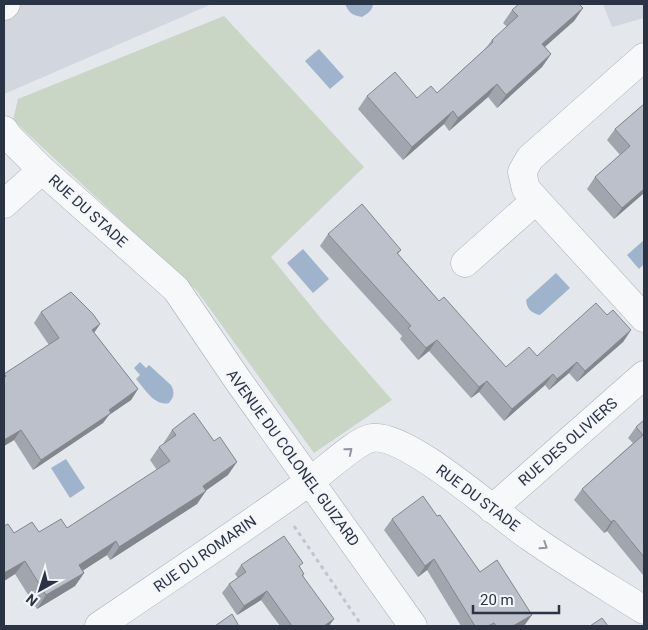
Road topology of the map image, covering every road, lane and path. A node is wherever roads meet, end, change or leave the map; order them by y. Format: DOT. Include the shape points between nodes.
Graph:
graph roads {
  1 [pos="644,57"];
  2 [pos="4,130"];
  3 [pos="42,170"];
  4 [pos="536,200"];
  5 [pos="4,204"];
  6 [pos="465,263"];
  7 [pos="176,289"];
  8 [pos="644,318"];
  9 [pos="644,375"];
  10 [pos="310,481"];
  11 [pos="278,503"];
  12 [pos="492,509"];
  13 [pos="644,610"];
  14 [pos="99,626"];
  15 [pos="362,626"];
  16 [pos="413,626"];
  1 -- 4 [label="street" via="530,158 522,172 526,189"];
  2 -- 3 [label="street, RUE DU STADE"];
  3 -- 5 [label="street"];
  3 -- 7 [label="street, RUE DU STADE"];
  4 -- 6 [label="street"];
  4 -- 8 [label="street"];
  7 -- 10 [label="street, AVENUE DU COLONEL GUIZARD"];
  9 -- 12 [label="street, RUE DES OLIVIERS"];
  10 -- 11 [label="street, RUE DU ROMARIN"];
  10 -- 12 [label="street, RUE DU STADE, one-way" via="356,446 372,438 386,439 441,469"];
  10 -- 16 [label="street, AVENUE DU COLONEL GUIZARD"];
  11 -- 14 [label="street, RUE DU ROMARIN"];
  11 -- 15 [label="path"];
  12 -- 13 [label="street, RUE DU STADE, one-way" via="529,537"];
}
